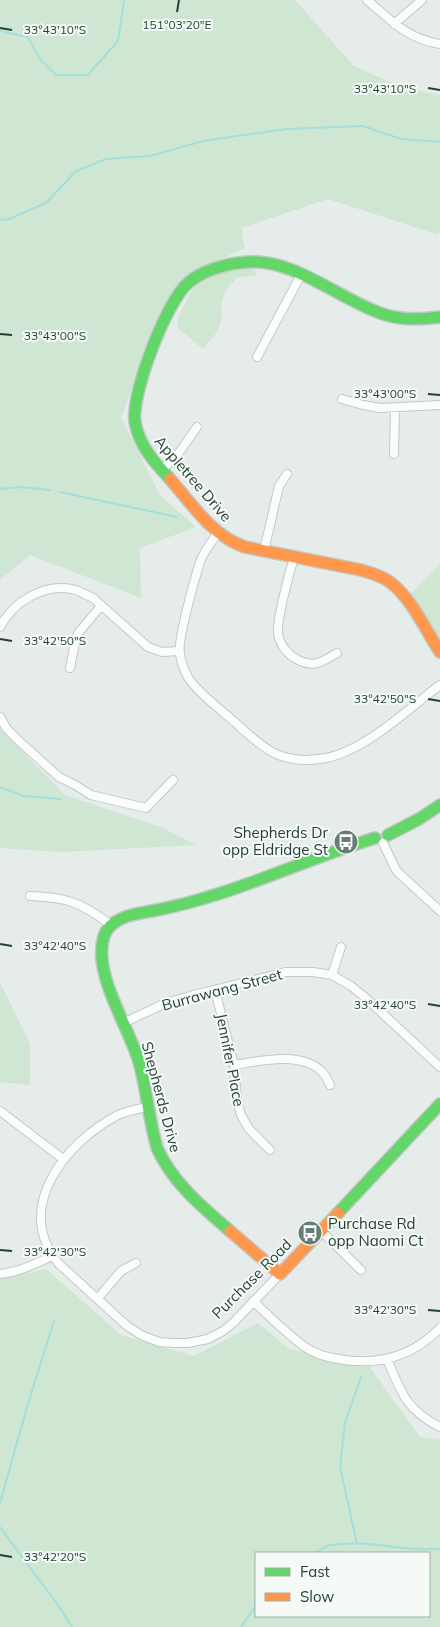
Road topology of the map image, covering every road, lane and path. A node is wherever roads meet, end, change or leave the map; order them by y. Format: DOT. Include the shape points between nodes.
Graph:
graph roads {
  1 [pos="367,0"];
  2 [pos="422,0"];
  3 [pos="394,24"];
  4 [pos="440,44"];
  5 [pos="302,273"];
  6 [pos="440,318"];
  7 [pos="257,358"];
  8 [pos="342,399"];
  9 [pos="440,404"];
  10 [pos="396,408"];
  11 [pos="197,427"];
  12 [pos="394,454"];
  13 [pos="161,470"];
  14 [pos="287,474"];
  15 [pos="218,533"];
  16 [pos="264,551"];
  17 [pos="294,557"];
  18 [pos="101,606"];
  19 [pos="0,627"];
  20 [pos="179,652"];
  21 [pos="440,652"];
  22 [pos="337,653"];
  23 [pos="70,668"];
  24 [pos="440,685"];
  25 [pos="0,717"];
  26 [pos="172,780"];
  27 [pos="440,805"];
  28 [pos="382,838"];
  29 [pos="30,896"];
  30 [pos="440,912"];
  31 [pos="111,925"];
  32 [pos="341,947"];
  33 [pos="332,975"];
  34 [pos="215,990"];
  35 [pos="123,1023"];
  36 [pos="234,1065"];
  37 [pos="440,1067"];
  38 [pos="330,1085"];
  39 [pos="440,1104"];
  40 [pos="147,1107"];
  41 [pos="0,1111"];
  42 [pos="270,1150"];
  43 [pos="64,1158"];
  44 [pos="320,1230"];
  45 [pos="52,1256"];
  46 [pos="136,1263"];
  47 [pos="361,1270"];
  48 [pos="0,1274"];
  49 [pos="280,1274"];
  50 [pos="98,1298"];
  51 [pos="253,1301"];
  52 [pos="440,1328"];
  53 [pos="387,1359"];
  54 [pos="440,1426"];
  1 -- 3 [label="street"];
  2 -- 3 [label="street"];
  3 -- 4 [label="street" via="424,41"];
  5 -- 6 [label="main road, Appletree Drive" via="385,316 415,321"];
  5 -- 7 [label="street"];
  5 -- 13 [label="main road, Appletree Drive" via="268,262 231,262 191,279 181,290 169,310 140,381 135,404 140,440"];
  8 -- 10 [label="street"];
  9 -- 10 [label="street"];
  10 -- 12 [label="street"];
  11 -- 13 [label="street" via="176,457"];
  13 -- 15 [label="main road, Appletree Drive"];
  14 -- 16 [label="street" via="279,486"];
  15 -- 16 [label="main road, Appletree Drive" via="233,543"];
  15 -- 20 [label="street" via="200,562 180,636"];
  16 -- 17 [label="main road, Appletree Drive"];
  17 -- 21 [label="main road, Appletree Drive" via="361,570 388,581 399,590"];
  17 -- 22 [label="street" via="278,634 293,657 306,664 321,663"];
  18 -- 19 [label="street" via="82,592 47,590 22,601 11,610"];
  18 -- 20 [label="street" via="148,648"];
  18 -- 23 [label="street" via="79,632"];
  20 -- 24 [label="street" via="188,678 199,690 262,746 292,759 328,758 347,751"];
  25 -- 26 [label="street" via="19,741 59,777 91,795 146,808"];
  27 -- 28 [label="main road"];
  28 -- 30 [label="street" via="402,876"];
  28 -- 31 [label="main road" via="332,851 183,904 129,915"];
  29 -- 31 [label="street" via="80,904"];
  31 -- 35 [label="main road, Shepherds Drive" via="102,942 103,965"];
  32 -- 33 [label="street"];
  33 -- 34 [label="street, Burrawang Street" via="286,972"];
  33 -- 37 [label="street, Burrawang Street" via="367,999"];
  34 -- 35 [label="street, Burrawang Street" via="166,1003"];
  34 -- 36 [label="street, Jennifer Place"];
  35 -- 40 [label="main road, Shepherds Drive" via="138,1059"];
  36 -- 38 [label="street" via="275,1059 293,1060 311,1064 323,1072"];
  36 -- 42 [label="street, Jennifer Place" via="241,1115 249,1129"];
  39 -- 44 [label="main road, Purchase Road"];
  40 -- 43 [label="street, Purchase Road" via="120,1114 95,1128"];
  40 -- 49 [label="main road, Shepherds Drive" via="157,1148 172,1175 198,1203"];
  41 -- 43 [label="street"];
  43 -- 45 [label="street, Purchase Road" via="53,1174 41,1211 44,1239"];
  44 -- 47 [label="street"];
  44 -- 49 [label="main road, Purchase Road"];
  45 -- 48 [label="street" via="12,1273"];
  45 -- 50 [label="street, Purchase Road"];
  46 -- 50 [label="street" via="121,1271"];
  49 -- 51 [label="street, Purchase Road"];
  50 -- 51 [label="street, Purchase Road" via="141,1335 173,1344 208,1339 223,1331"];
  51 -- 53 [label="street" via="306,1348 325,1357 359,1362"];
  52 -- 53 [label="street" via="420,1346"];
  53 -- 54 [label="street" via="410,1406 424,1419"];
}
